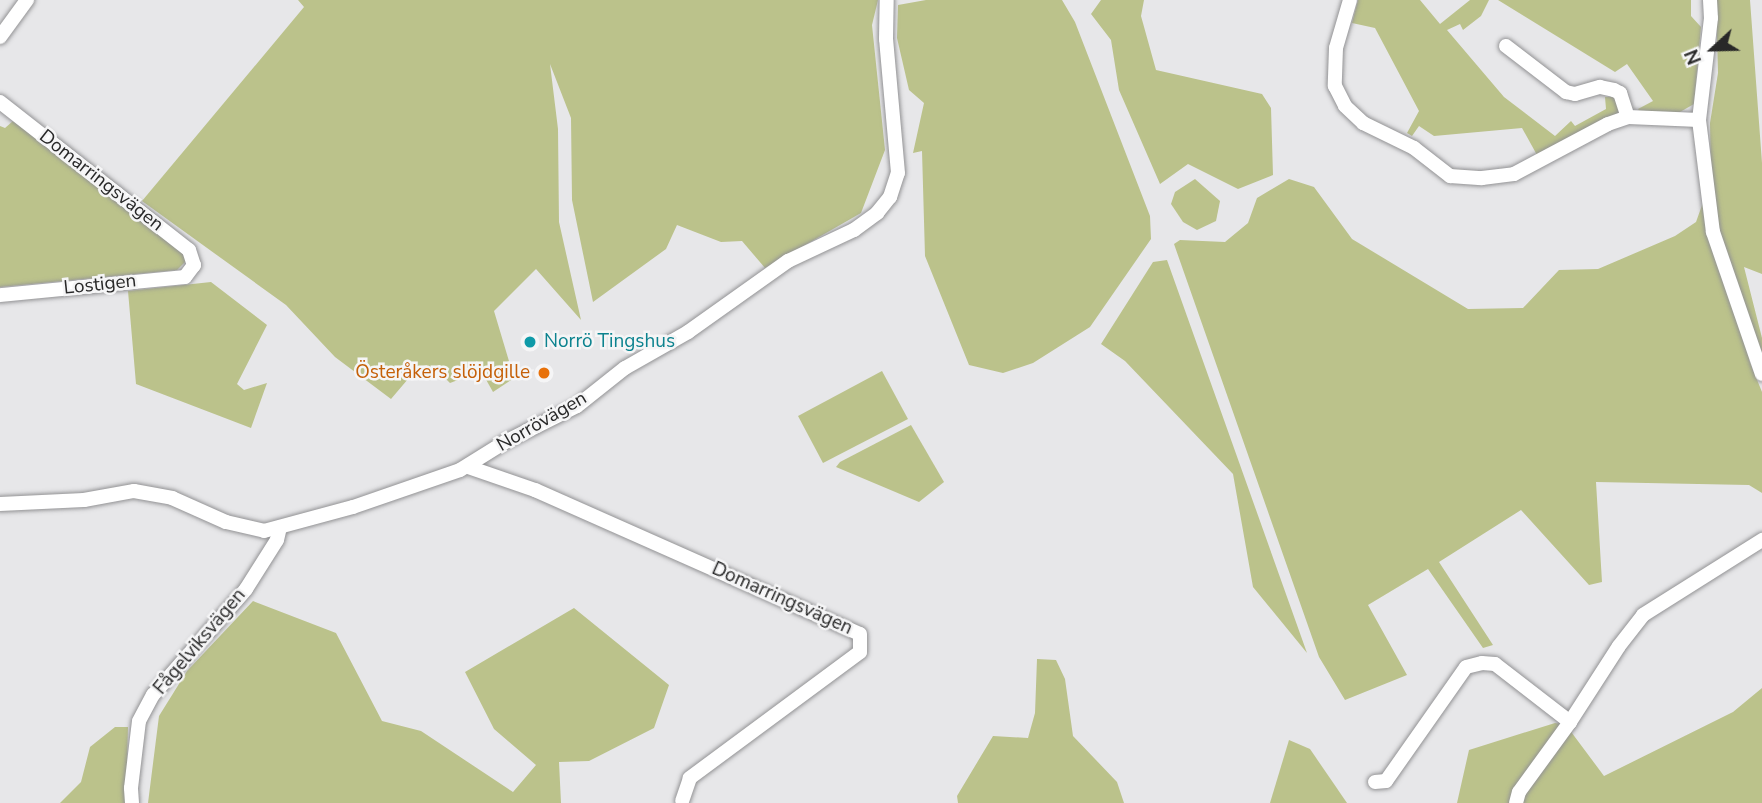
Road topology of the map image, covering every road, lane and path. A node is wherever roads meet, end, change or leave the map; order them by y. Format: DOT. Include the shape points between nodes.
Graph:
graph roads {
  1 [pos="27,0"];
  2 [pos="887,0"];
  3 [pos="1350,0"];
  4 [pos="1710,0"];
  5 [pos="0,37"];
  6 [pos="1506,46"];
  7 [pos="0,102"];
  8 [pos="1628,117"];
  9 [pos="1699,120"];
  10 [pos="194,265"];
  11 [pos="0,295"];
  12 [pos="1762,374"];
  13 [pos="468,467"];
  14 [pos="0,504"];
  15 [pos="280,527"];
  16 [pos="1762,540"];
  17 [pos="1570,722"];
  18 [pos="1375,782"];
  19 [pos="682,801"];
  20 [pos="132,803"];
  21 [pos="1516,803"];
  1 -- 5 [label="street"];
  2 -- 13 [label="street, Norrövägen" via="898,173 890,197 877,213 854,230 788,261 688,332 625,368 577,406 505,442"];
  3 -- 8 [label="street" via="1336,48 1335,86 1345,106 1363,123 1428,156 1450,176 1514,174"];
  4 -- 9 [label="street" via="1712,18"];
  6 -- 8 [label="street" via="1566,92 1600,87 1620,93"];
  7 -- 10 [label="street, Domarringsvägen" via="189,250"];
  8 -- 9 [label="street"];
  9 -- 12 [label="street" via="1713,232"];
  10 -- 11 [label="street, Lostigen" via="185,277"];
  13 -- 15 [label="street, Norrövägen"];
  13 -- 19 [label="street, Domarringsvägen" via="535,490 860,634 860,652 690,778"];
  14 -- 15 [label="street, Norrövägen" via="84,500 134,491 172,498 226,522 264,531"];
  15 -- 20 [label="street, Fågelviksvägen" via="246,589 153,695 139,721"];
  16 -- 17 [label="street" via="1643,615"];
  17 -- 18 [label="street" via="1495,664 1465,667 1386,781"];
  17 -- 21 [label="street" via="1519,792"];
}
